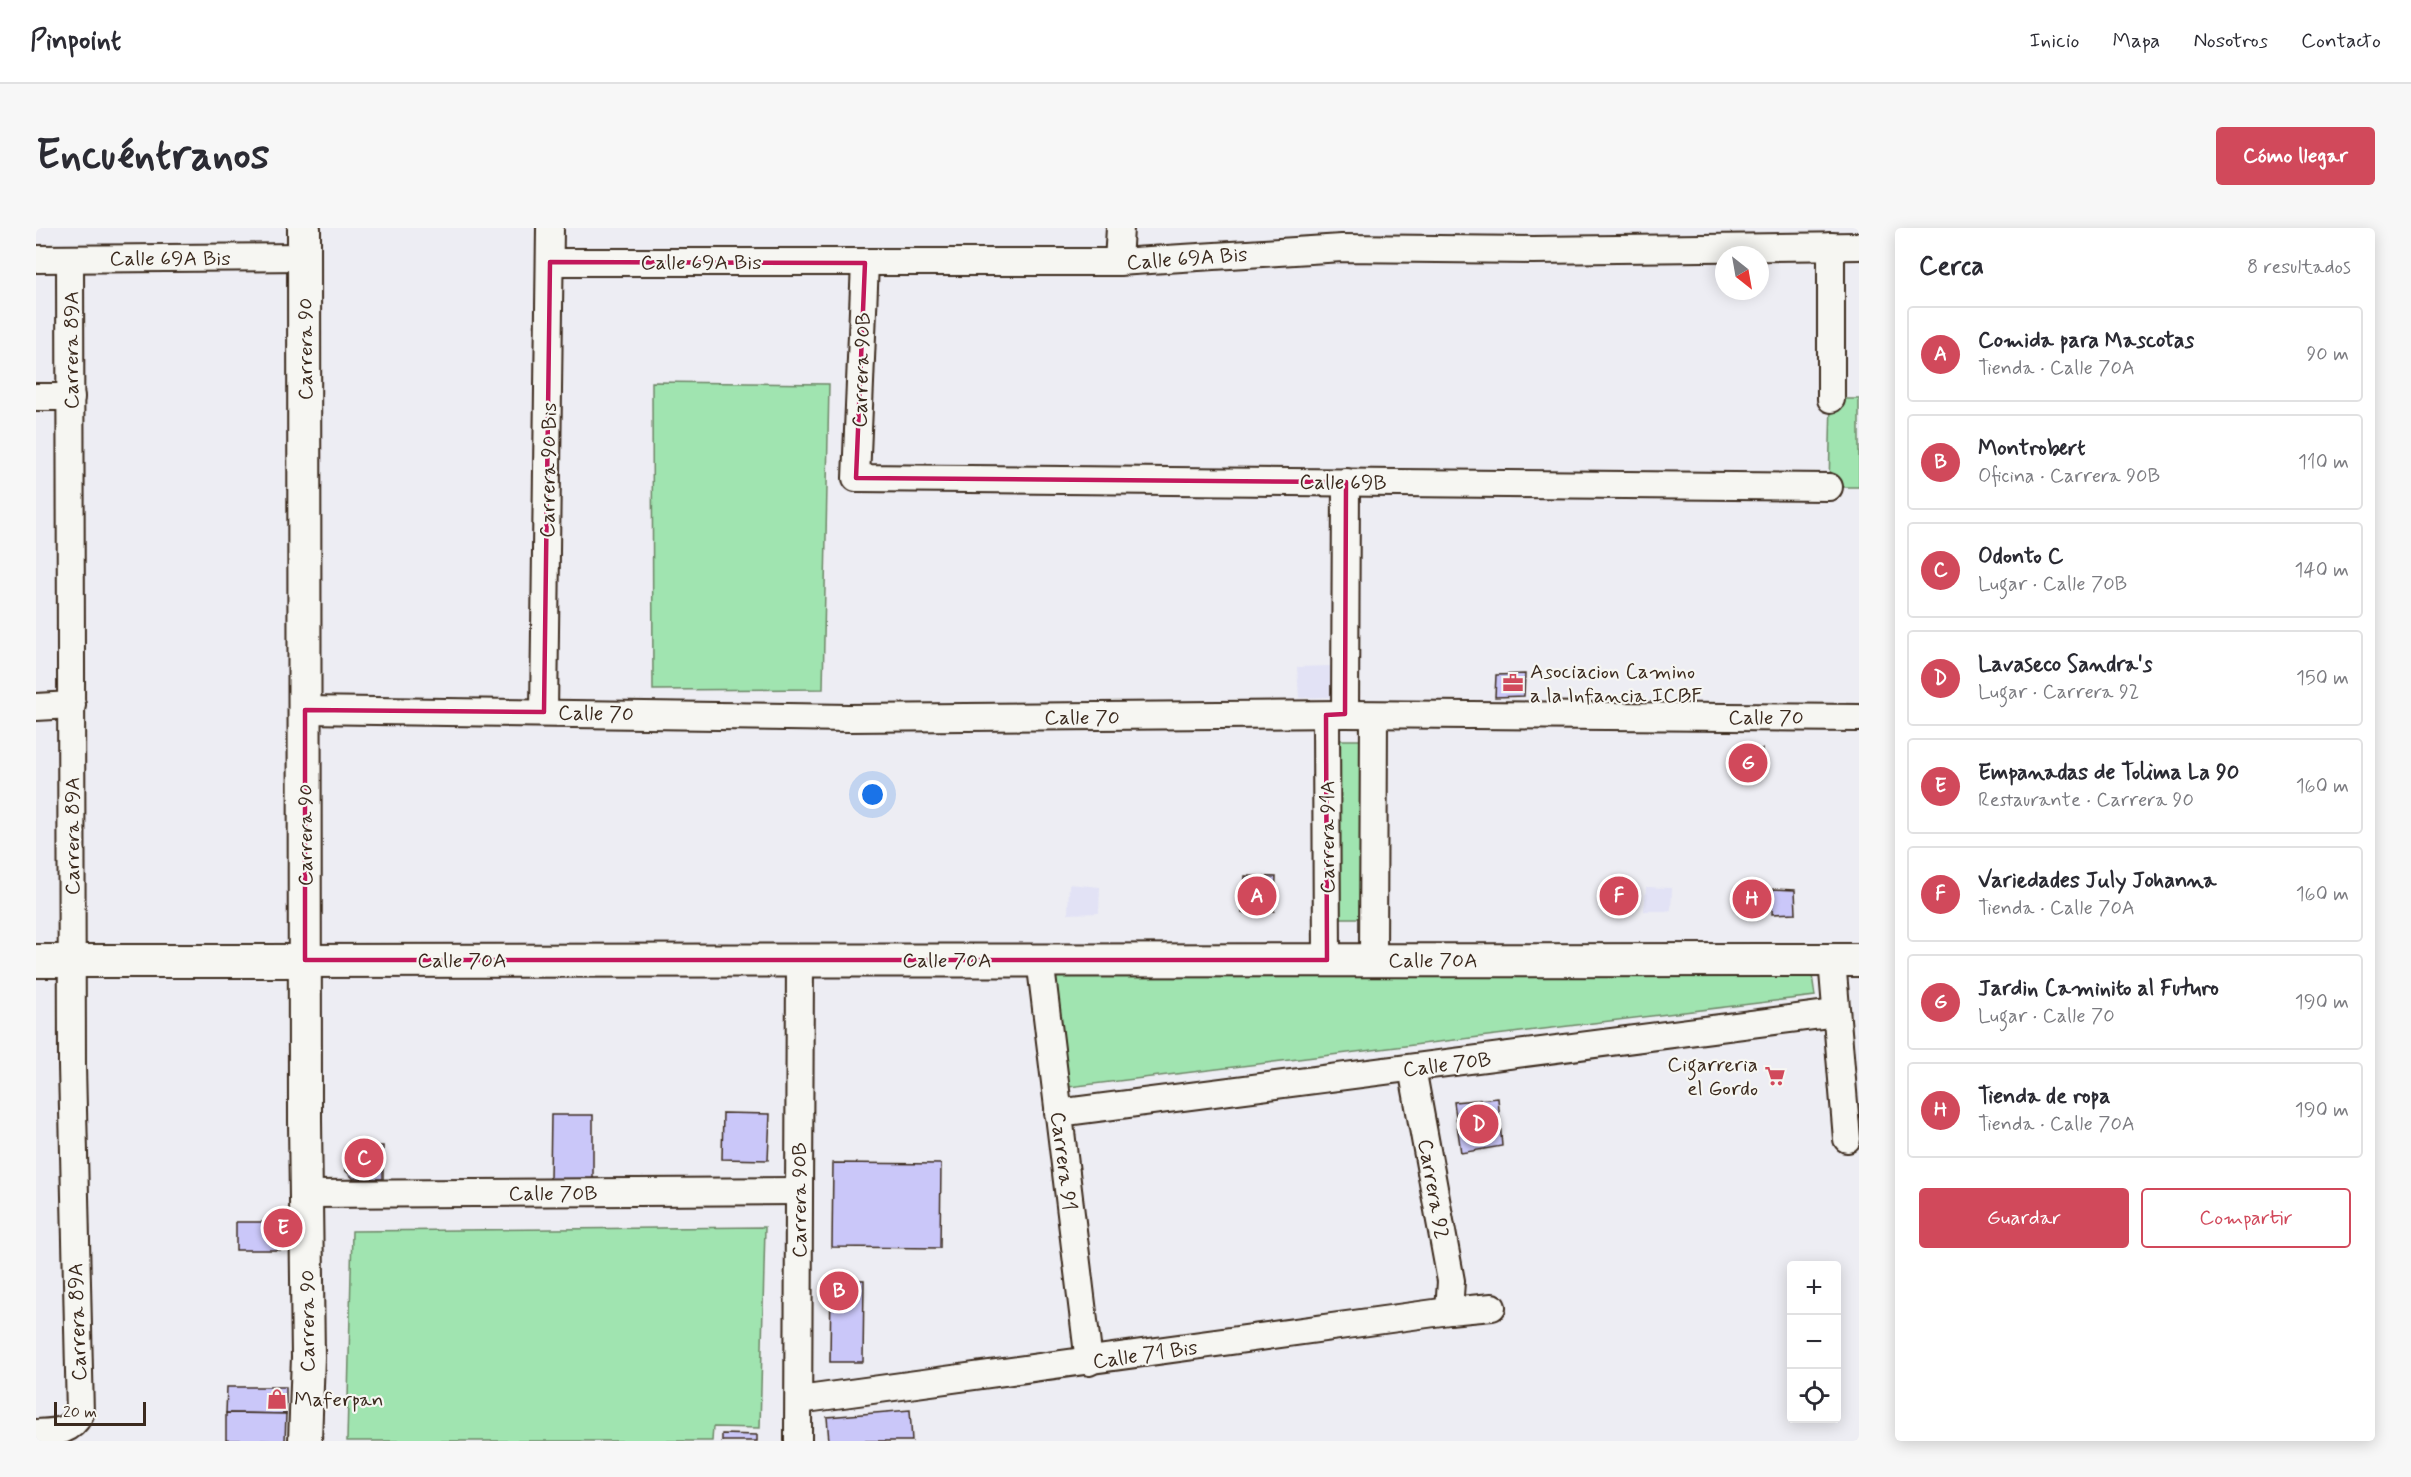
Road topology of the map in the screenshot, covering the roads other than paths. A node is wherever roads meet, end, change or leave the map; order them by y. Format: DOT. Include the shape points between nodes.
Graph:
graph roads {
  1 [pos="550,228"];
  2 [pos="1120,228"];
  3 [pos="304,242"];
  4 [pos="1831,246"];
  5 [pos="1859,246"];
  6 [pos="36,259"];
  7 [pos="70,259"];
  8 [pos="550,262"];
  9 [pos="865,262"];
  10 [pos="1118,262"];
  11 [pos="36,397"];
  12 [pos="71,397"];
  13 [pos="1831,399"];
  14 [pos="856,478"];
  15 [pos="1346,482"];
  16 [pos="1829,487"];
  17 [pos="72,705"];
  18 [pos="36,707"];
  19 [pos="305,710"];
  20 [pos="544,712"];
  21 [pos="1336,715"];
  22 [pos="1374,716"];
  23 [pos="1859,718"];
  24 [pos="1040,959"];
  25 [pos="305,960"];
  26 [pos="800,960"];
  27 [pos="1327,960"];
  28 [pos="1373,960"];
  29 [pos="1845,960"];
  30 [pos="36,961"];
  31 [pos="72,961"];
  32 [pos="1836,1013"];
  33 [pos="1412,1068"];
  34 [pos="1058,1113"];
  35 [pos="1847,1139"];
  36 [pos="799,1191"];
  37 [pos="306,1194"];
  38 [pos="1492,1307"];
  39 [pos="1449,1311"];
  40 [pos="1089,1362"];
  41 [pos="799,1400"];
  42 [pos="36,1433"];
  43 [pos="305,1441"];
  44 [pos="798,1441"];
  1 -- 8 [label="street, Carrera 90 Bis"];
  2 -- 10 [label="street"];
  3 -- 7 [label="street, Calle 69A Bis"];
  3 -- 19 [label="street, Carrera 90"];
  4 -- 5 [label="street, Calle 69A Bis"];
  4 -- 10 [label="street, Calle 69A Bis" via="1342,248"];
  4 -- 13 [label="street"];
  6 -- 7 [label="street, Calle 69A Bis"];
  7 -- 12 [label="street, Carrera 89A"];
  8 -- 9 [label="street, Calle 69A Bis"];
  8 -- 20 [label="street, Carrera 90 Bis"];
  9 -- 10 [label="street, Calle 69A Bis"];
  9 -- 14 [label="street, Carrera 90B"];
  11 -- 12 [label="street"];
  12 -- 17 [label="street, Carrera 89A"];
  14 -- 15 [label="street, Calle 69B"];
  15 -- 16 [label="street, Calle 69B"];
  15 -- 21 [label="street, Carrera 91A"];
  17 -- 18 [label="street"];
  17 -- 31 [label="street, Carrera 89A"];
  19 -- 20 [label="street, Calle 70"];
  19 -- 25 [label="street, Carrera 90"];
  20 -- 21 [label="street, Calle 70" via="849,718"];
  21 -- 22 [label="street, Calle 70"];
  21 -- 27 [label="street, Carrera 91A"];
  22 -- 23 [label="street, Calle 70"];
  22 -- 28 [label="street"];
  24 -- 26 [label="street, Calle 70A"];
  24 -- 27 [label="street, Calle 70A"];
  24 -- 34 [label="street, Carrera 91"];
  25 -- 26 [label="street, Calle 70A"];
  25 -- 31 [label="street, Calle 70A"];
  25 -- 37 [label="street, Carrera 90"];
  26 -- 36 [label="street, Carrera 90B"];
  27 -- 28 [label="street, Calle 70A"];
  28 -- 29 [label="street, Calle 70A"];
  29 -- 32 [label="street"];
  30 -- 31 [label="street, Calle 70A"];
  31 -- 42 [label="street, Carrera 89A" via="80,1414 75,1424 64,1431"];
  32 -- 33 [label="street, Calle 70B"];
  32 -- 35 [label="street"];
  33 -- 34 [label="street, Calle 70B"];
  33 -- 39 [label="street, Carrera 92" via="1451,1281"];
  34 -- 40 [label="street, Carrera 91"];
  36 -- 37 [label="street, Calle 70B"];
  36 -- 41 [label="street, Carrera 90B"];
  37 -- 43 [label="street, Carrera 90"];
  38 -- 39 [label="street, Calle 71 Bis"];
  39 -- 40 [label="street, Calle 71 Bis"];
  40 -- 41 [label="street, Calle 71 Bis"];
  41 -- 44 [label="street, Carrera 90B"];
}
